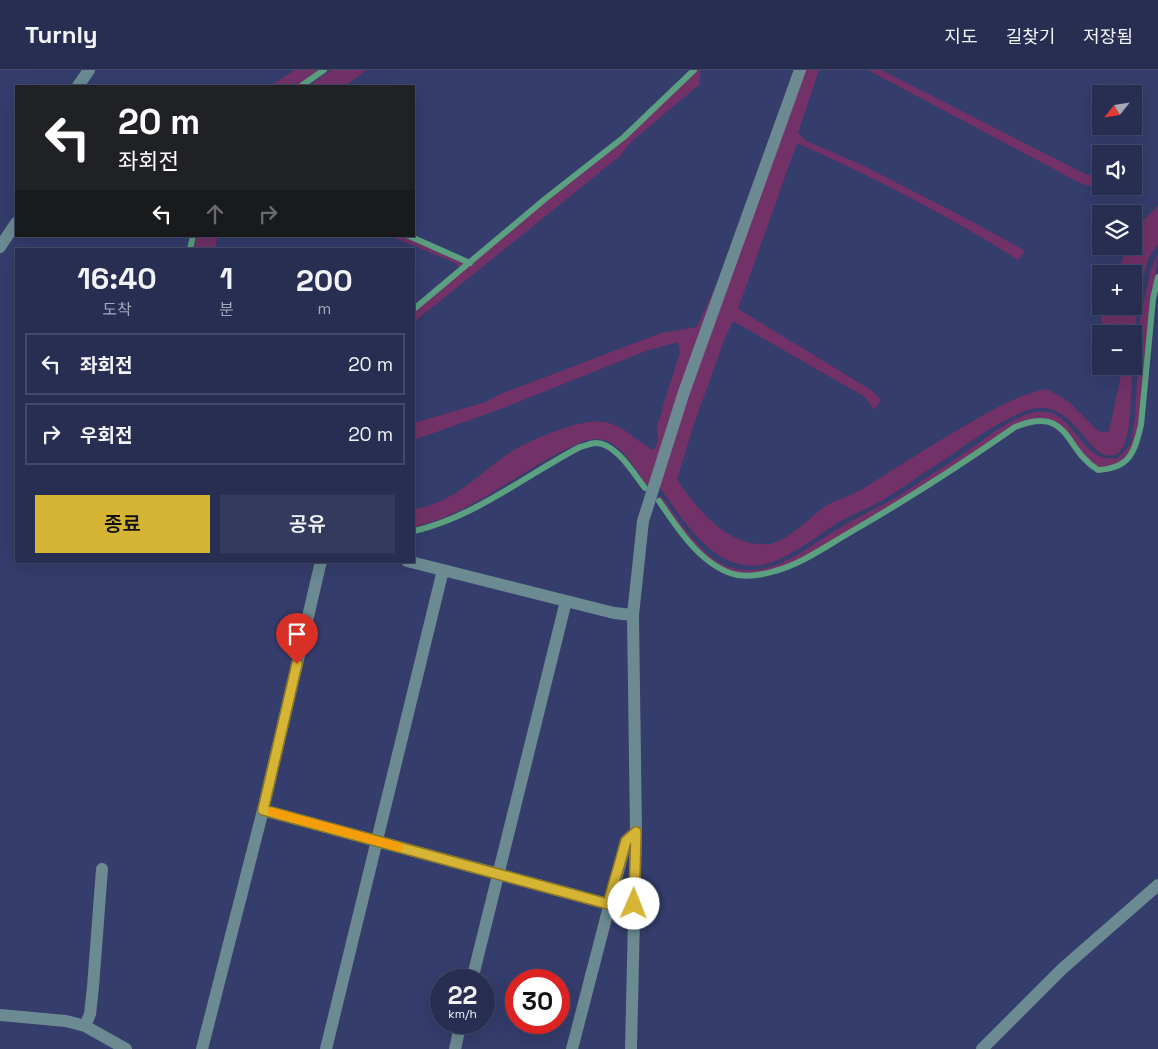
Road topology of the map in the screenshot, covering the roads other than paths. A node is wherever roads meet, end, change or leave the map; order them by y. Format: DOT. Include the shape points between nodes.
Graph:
graph roads {
  1 [pos="89,70"];
  2 [pos="800,70"];
  3 [pos="79,85"];
  4 [pos="15,224"];
  5 [pos="0,247"];
  6 [pos="321,563"];
  7 [pos="415,563"];
  8 [pos="443,570"];
  9 [pos="566,601"];
  10 [pos="633,615"];
  11 [pos="263,810"];
  12 [pos="636,832"];
  13 [pos="377,841"];
  14 [pos="102,869"];
  15 [pos="498,874"];
  16 [pos="1158,885"];
  17 [pos="608,904"];
  18 [pos="475,969"];
  19 [pos="0,1015"];
  20 [pos="85,1026"];
  21 [pos="458,1034"];
  22 [pos="126,1049"];
  23 [pos="202,1049"];
  24 [pos="326,1049"];
  25 [pos="455,1049"];
  26 [pos="572,1049"];
  27 [pos="631,1049"];
  28 [pos="982,1049"];
  1 -- 3 [label="street"];
  2 -- 10 [label="street" via="648,500 642,521"];
  4 -- 5 [label="street"];
  6 -- 11 [label="street"];
  7 -- 8 [label="street"];
  8 -- 9 [label="street"];
  8 -- 13 [label="street"];
  9 -- 10 [label="street"];
  9 -- 15 [label="street"];
  10 -- 12 [label="street"];
  11 -- 13 [label="street"];
  11 -- 23 [label="street"];
  12 -- 17 [label="street" via="626,841"];
  12 -- 27 [label="street"];
  13 -- 15 [label="street"];
  13 -- 24 [label="street"];
  14 -- 20 [label="street" via="93,988"];
  15 -- 17 [label="street"];
  15 -- 18 [label="street"];
  16 -- 28 [label="street" via="1062,969"];
  17 -- 26 [label="street"];
  19 -- 20 [label="street" via="66,1021"];
  20 -- 22 [label="street"];
  21 -- 25 [label="street"];
}
